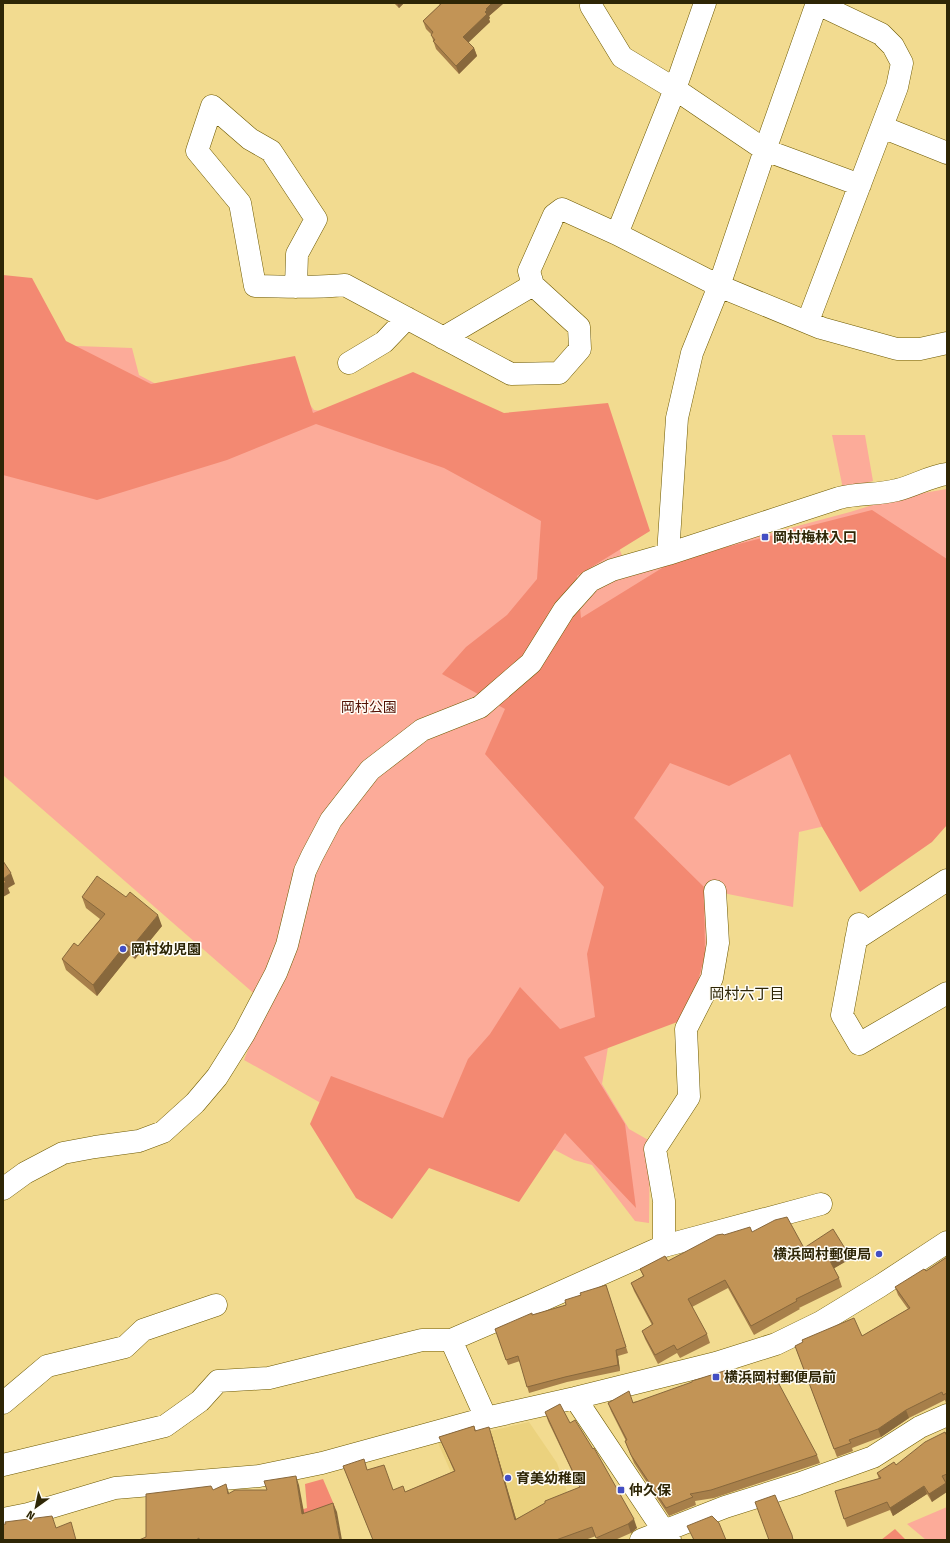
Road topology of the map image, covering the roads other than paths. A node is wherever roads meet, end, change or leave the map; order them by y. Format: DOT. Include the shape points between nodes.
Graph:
graph roads {
  1 [pos="705,3"];
  2 [pos="817,3"];
  3 [pos="591,4"];
  4 [pos="675,89"];
  5 [pos="882,127"];
  6 [pos="765,150"];
  7 [pos="947,152"];
  8 [pos="860,185"];
  9 [pos="617,234"];
  10 [pos="532,285"];
  11 [pos="719,286"];
  12 [pos="296,287"];
  13 [pos="407,318"];
  14 [pos="808,321"];
  15 [pos="443,338"];
  16 [pos="947,343"];
  17 [pos="348,363"];
  18 [pos="947,474"];
  19 [pos="668,554"];
  20 [pos="947,880"];
  21 [pos="715,891"];
  22 [pos="947,993"];
  23 [pos="3,1189"];
  24 [pos="821,1204"];
  25 [pos="947,1242"];
  26 [pos="664,1246"];
  27 [pos="216,1305"];
  28 [pos="451,1340"];
  29 [pos="575,1398"];
  30 [pos="3,1403"];
  31 [pos="947,1415"];
  32 [pos="486,1418"];
  33 [pos="3,1465"];
  34 [pos="3,1519"];
  35 [pos="667,1535"];
  36 [pos="641,1540"];
  1 -- 4 [label="street"];
  2 -- 5 [label="street" via="881,34 893,46 902,63 897,87"];
  2 -- 6 [label="street"];
  3 -- 4 [label="street" via="622,57"];
  4 -- 6 [label="street"];
  4 -- 9 [label="street"];
  5 -- 7 [label="street"];
  5 -- 8 [label="street"];
  6 -- 8 [label="street"];
  6 -- 11 [label="street"];
  8 -- 14 [label="street"];
  9 -- 10 [label="street" via="562,209 554,215 529,271"];
  9 -- 11 [label="street"];
  10 -- 15 [label="street"];
  10 -- 15 [label="street" via="579,327 580,349 559,373 511,374"];
  11 -- 14 [label="street"];
  11 -- 19 [label="street" via="692,353 677,418"];
  12 -- 12 [label="street" via="255,286 240,203 197,151 212,106 250,139 271,152 316,219 297,254"];
  12 -- 13 [label="street" via="345,285"];
  13 -- 15 [label="street"];
  13 -- 17 [label="street" via="384,342"];
  14 -- 16 [label="street" via="821,328 897,349 920,349"];
  18 -- 19 [label="street" via="881,494 853,494 839,498"];
  19 -- 23 [label="street" via="612,570 590,581 564,610 526,668 480,707 422,730 370,770 331,820 312,856 305,871 287,945 276,973 244,1034 217,1077 195,1103 163,1132 139,1141 64,1153 25,1173"];
  20 -- 22 [label="street" via="858,932 842,1015 859,1044"];
  21 -- 26 [label="street" via="718,943 712,978 686,1030 689,1097 655,1149 664,1200"];
  24 -- 26 [label="street"];
  25 -- 29 [label="street" via="821,1322 776,1344 716,1363"];
  26 -- 28 [label="street"];
  27 -- 30 [label="street" via="143,1330 125,1347 47,1366"];
  28 -- 32 [label="street"];
  28 -- 33 [label="street" via="422,1340 269,1378 218,1381 200,1400 165,1426"];
  29 -- 32 [label="street"];
  29 -- 35 [label="street"];
  31 -- 35 [label="street" via="920,1427 873,1457 725,1507"];
  32 -- 34 [label="street" via="308,1466 259,1476 116,1488"];
  35 -- 36 [label="street"];
}
